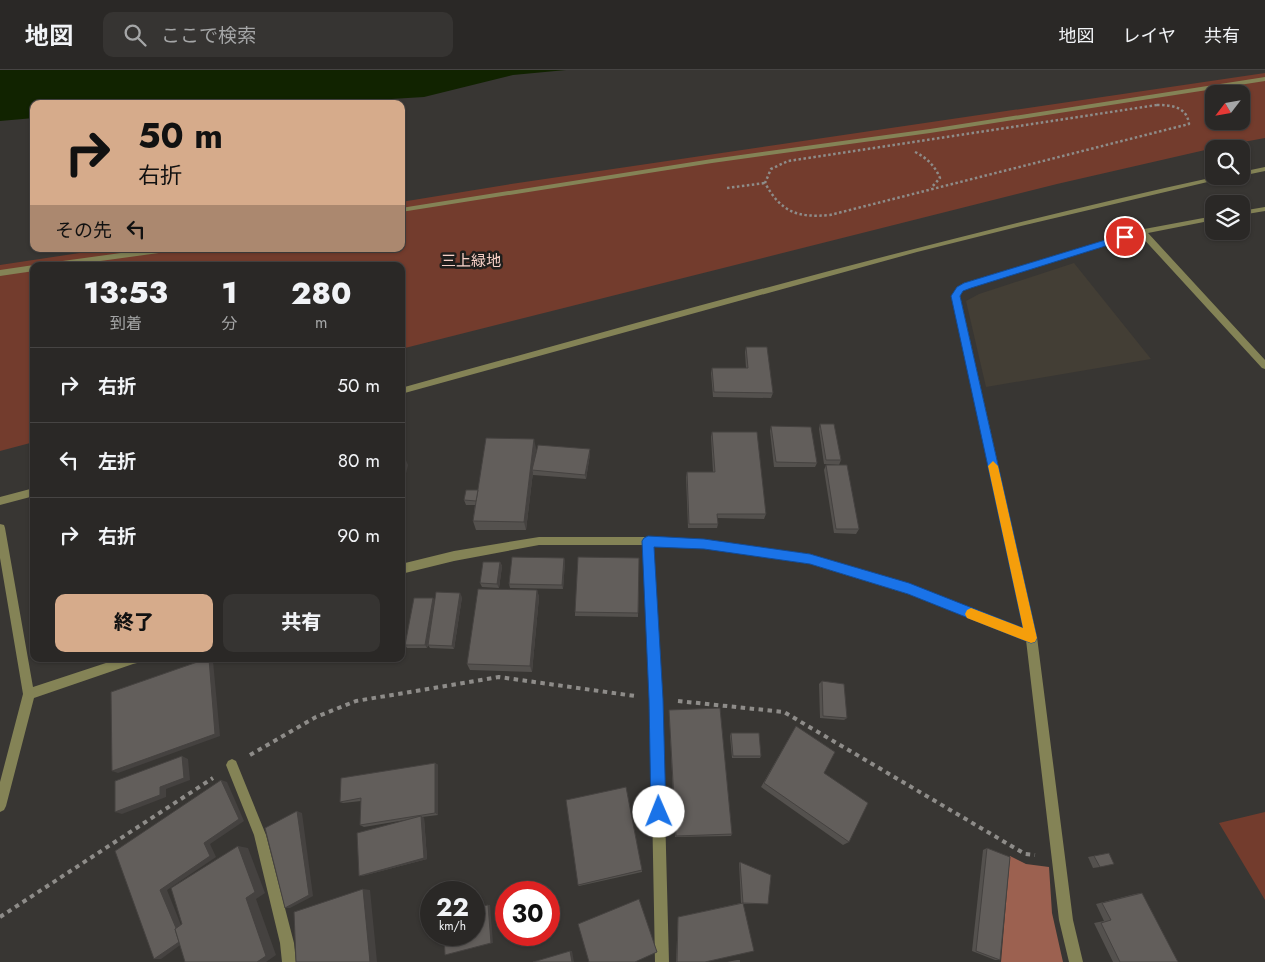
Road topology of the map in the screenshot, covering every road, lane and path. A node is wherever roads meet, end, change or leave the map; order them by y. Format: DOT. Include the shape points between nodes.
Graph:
graph roads {
  1 [pos="1265,79"];
  2 [pos="890,146"];
  3 [pos="907,148"];
  4 [pos="913,151"];
  5 [pos="1265,169"];
  6 [pos="1250,172"];
  7 [pos="1205,181"];
  8 [pos="765,183"];
  9 [pos="727,188"];
  10 [pos="926,191"];
  11 [pos="405,209"];
  12 [pos="1265,209"];
  13 [pos="1250,212"];
  14 [pos="1205,220"];
  15 [pos="1142,232"];
  16 [pos="145,252"];
  17 [pos="76,262"];
  18 [pos="30,269"];
  19 [pos="0,273"];
  20 [pos="1265,366"];
  21 [pos="405,390"];
  22 [pos="30,493"];
  23 [pos="0,501"];
  24 [pos="0,528"];
  25 [pos="648,541"];
  26 [pos="405,568"];
  27 [pos="1031,638"];
  28 [pos="124,662"];
  29 [pos="29,694"];
  30 [pos="656,699"];
  31 [pos="232,765"];
  32 [pos="0,806"];
  33 [pos="1058,858"];
  34 [pos="0,917"];
  35 [pos="289,962"];
  36 [pos="662,962"];
  37 [pos="1076,962"];
  1 -- 11 [label="street"];
  2 -- 3 [label="path"];
  2 -- 8 [label="path" via="788,161 771,169"];
  2 -- 10 [label="path" via="1156,105 1172,106 1189,117 1189,124 1185,126"];
  4 -- 10 [label="path" via="928,159 940,178"];
  5 -- 6 [label="street"];
  7 -- 21 [label="street" via="921,249"];
  8 -- 9 [label="path"];
  8 -- 10 [label="path" via="779,204 817,216"];
  12 -- 13 [label="street"];
  14 -- 15 [label="street"];
  15 -- 20 [label="street"];
  15 -- 27 [label="street" via="967,285 956,296"];
  16 -- 17 [label="street"];
  18 -- 19 [label="street"];
  22 -- 23 [label="street"];
  24 -- 29 [label="street"];
  25 -- 26 [label="street" via="538,542"];
  25 -- 27 [label="street" via="704,544 810,559 909,589"];
  25 -- 30 [label="street"];
  27 -- 33 [label="street"];
  28 -- 29 [label="street"];
  29 -- 32 [label="street"];
  30 -- 31 [label="path" via="499,677 356,701 316,717"];
  30 -- 33 [label="path" via="784,712 1025,854"];
  30 -- 36 [label="street"];
  31 -- 34 [label="path"];
  31 -- 35 [label="street" via="260,835"];
  33 -- 37 [label="street" via="1066,920"];
}
